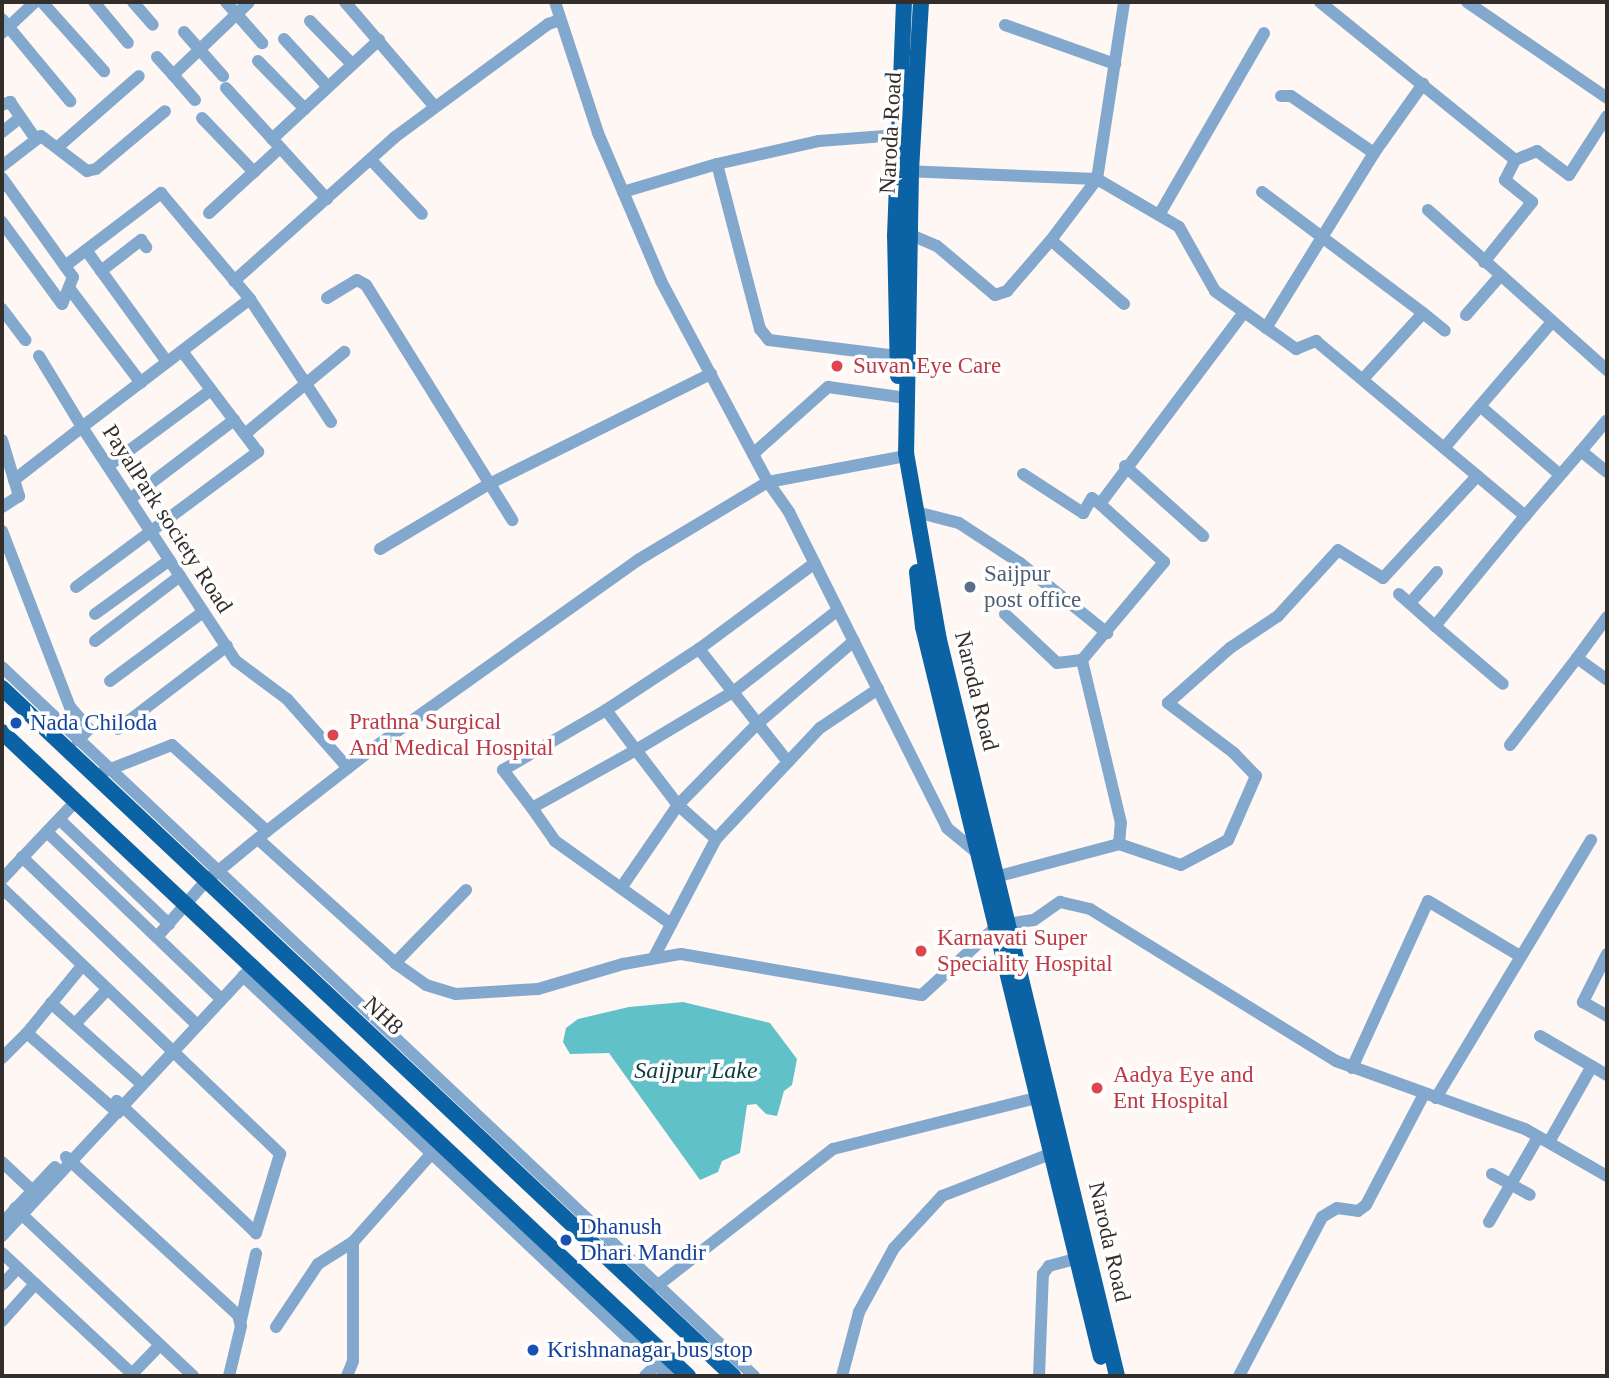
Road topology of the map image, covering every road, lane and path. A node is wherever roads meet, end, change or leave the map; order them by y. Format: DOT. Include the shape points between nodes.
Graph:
graph roads {
  1 [pos="35,2"];
  2 [pos="42,2"];
  3 [pos="133,2"];
  4 [pos="226,2"];
  5 [pos="249,2"];
  6 [pos="345,2"];
  7 [pos="555,2"];
  8 [pos="904,2"];
  9 [pos="921,2"];
  10 [pos="1124,2"];
  11 [pos="1320,2"];
  12 [pos="1467,2"];
  13 [pos="97,3"];
  14 [pos="236,14"];
  15 [pos="560,20"];
  16 [pos="310,21"];
  17 [pos="153,25"];
  18 [pos="1005,25"];
  19 [pos="4,26"];
  20 [pos="184,32"];
  21 [pos="1264,33"];
  22 [pos="284,39"];
  23 [pos="379,40"];
  24 [pos="128,43"];
  25 [pos="262,43"];
  26 [pos="199,50"];
  27 [pos="157,57"];
  28 [pos="258,61"];
  29 [pos="352,64"];
  30 [pos="1115,64"];
  31 [pos="104,71"];
  32 [pos="173,75"];
  33 [pos="139,76"];
  34 [pos="1423,84"];
  35 [pos="328,87"];
  36 [pos="1281,96"];
  37 [pos="1607,99"];
  38 [pos="195,100"];
  39 [pos="70,101"];
  40 [pos="2,105"];
  41 [pos="435,107"];
  42 [pos="305,108"];
  43 [pos="165,111"];
  44 [pos="1607,116"];
  45 [pos="20,118"];
  46 [pos="202,118"];
  47 [pos="2,131"];
  48 [pos="898,135"];
  49 [pos="35,138"];
  50 [pos="276,143"];
  51 [pos="59,146"];
  52 [pos="1374,153"];
  53 [pos="371,160"];
  54 [pos="1515,160"];
  55 [pos="717,164"];
  56 [pos="2,166"];
  57 [pos="904,171"];
  58 [pos="254,172"];
  59 [pos="2,178"];
  60 [pos="1097,179"];
  61 [pos="623,192"];
  62 [pos="1262,192"];
  63 [pos="327,199"];
  64 [pos="1428,210"];
  65 [pos="209,213"];
  66 [pos="422,214"];
  67 [pos="1158,215"];
  68 [pos="126,220"];
  69 [pos="2,222"];
  70 [pos="911,234"];
  71 [pos="1051,240"];
  72 [pos="1324,240"];
  73 [pos="86,250"];
  74 [pos="1484,261"];
  75 [pos="65,266"];
  76 [pos="101,271"];
  77 [pos="1500,276"];
  78 [pos="234,281"];
  79 [pos="69,288"];
  80 [pos="327,298"];
  81 [pos="250,299"];
  82 [pos="1124,304"];
  83 [pos="2,309"];
  84 [pos="1244,312"];
  85 [pos="1423,313"];
  86 [pos="1466,315"];
  87 [pos="1552,322"];
  88 [pos="1266,328"];
  89 [pos="1445,331"];
  90 [pos="25,340"];
  91 [pos="182,351"];
  92 [pos="344,352"];
  93 [pos="39,356"];
  94 [pos="897,356"];
  95 [pos="167,362"];
  96 [pos="1607,370"];
  97 [pos="710,374"];
  98 [pos="1363,379"];
  99 [pos="304,382"];
  100 [pos="141,383"];
  101 [pos="211,390"];
  102 [pos="899,397"];
  103 [pos="1480,406"];
  104 [pos="234,420"];
  105 [pos="1607,420"];
  106 [pos="331,422"];
  107 [pos="82,428"];
  108 [pos="244,434"];
  109 [pos="2,440"];
  110 [pos="1444,447"];
  111 [pos="1581,451"];
  112 [pos="753,454"];
  113 [pos="903,457"];
  114 [pos="108,466"];
  115 [pos="1125,466"];
  116 [pos="1607,472"];
  117 [pos="1023,474"];
  118 [pos="1559,474"];
  119 [pos="1477,476"];
  120 [pos="14,480"];
  121 [pos="768,482"];
  122 [pos="489,484"];
  123 [pos="130,499"];
  124 [pos="1101,504"];
  125 [pos="2,507"];
  126 [pos="916,512"];
  127 [pos="1525,516"];
  128 [pos="512,520"];
  129 [pos="2,531"];
  130 [pos="153,533"];
  131 [pos="1203,536"];
  132 [pos="380,549"];
  133 [pos="170,560"];
  134 [pos="815,563"];
  135 [pos="1437,572"];
  136 [pos="180,576"];
  137 [pos="76,587"];
  138 [pos="1399,594"];
  139 [pos="1410,603"];
  140 [pos="838,610"];
  141 [pos="203,612"];
  142 [pos="95,614"];
  143 [pos="1006,614"];
  144 [pos="1607,617"];
  145 [pos="1435,625"];
  146 [pos="1107,633"];
  147 [pos="95,640"];
  148 [pos="854,641"];
  149 [pos="227,646"];
  150 [pos="699,649"];
  151 [pos="1577,658"];
  152 [pos="1082,660"];
  153 [pos="2,667"];
  154 [pos="1607,680"];
  155 [pos="110,681"];
  156 [pos="1503,684"];
  157 [pos="2,688"];
  158 [pos="878,689"];
  159 [pos="733,692"];
  160 [pos="606,710"];
  161 [pos="756,725"];
  162 [pos="118,729"];
  163 [pos="2,732"];
  164 [pos="78,740"];
  165 [pos="1510,745"];
  166 [pos="636,750"];
  167 [pos="788,762"];
  168 [pos="348,768"];
  169 [pos="101,773"];
  170 [pos="75,802"];
  171 [pos="678,805"];
  172 [pos="531,808"];
  173 [pos="60,820"];
  174 [pos="47,832"];
  175 [pos="263,835"];
  176 [pos="716,839"];
  177 [pos="1591,841"];
  178 [pos="1119,844"];
  179 [pos="981,856"];
  180 [pos="22,857"];
  181 [pos="999,876"];
  182 [pos="211,877"];
  183 [pos="2,879"];
  184 [pos="2,888"];
  185 [pos="621,888"];
  186 [pos="466,890"];
  187 [pos="187,905"];
  188 [pos="169,924"];
  189 [pos="671,924"];
  190 [pos="1004,924"];
  191 [pos="156,937"];
  192 [pos="1607,954"];
  193 [pos="1520,956"];
  194 [pos="654,957"];
  195 [pos="394,963"];
  196 [pos="82,966"];
  197 [pos="247,971"];
  198 [pos="107,991"];
  199 [pos="221,999"];
  200 [pos="51,1003"];
  201 [pos="1607,1016"];
  202 [pos="75,1024"];
  203 [pos="197,1025"];
  204 [pos="27,1033"];
  205 [pos="1540,1036"];
  206 [pos="169,1054"];
  207 [pos="2,1058"];
  208 [pos="1592,1066"];
  209 [pos="1352,1068"];
  210 [pos="1607,1075"];
  211 [pos="137,1080"];
  212 [pos="1430,1096"];
  213 [pos="1040,1097"];
  214 [pos="118,1107"];
  215 [pos="1544,1140"];
  216 [pos="1053,1153"];
  217 [pos="431,1154"];
  218 [pos="69,1159"];
  219 [pos="2,1162"];
  220 [pos="1492,1174"];
  221 [pos="1607,1176"];
  222 [pos="1511,1184"];
  223 [pos="36,1194"];
  224 [pos="1530,1195"];
  225 [pos="19,1211"];
  226 [pos="1489,1222"];
  227 [pos="2,1223"];
  228 [pos="2,1236"];
  229 [pos="353,1242"];
  230 [pos="2,1253"];
  231 [pos="256,1254"];
  232 [pos="1078,1258"];
  233 [pos="18,1268"];
  234 [pos="35,1284"];
  235 [pos="2,1285"];
  236 [pos="657,1286"];
  237 [pos="610,1312"];
  238 [pos="241,1320"];
  239 [pos="2,1321"];
  240 [pos="276,1327"];
  241 [pos="160,1345"];
  242 [pos="656,1365"];
  243 [pos="1244,1375"];
  244 [pos="193,1376"];
  245 [pos="229,1376"];
  246 [pos="347,1376"];
  247 [pos="645,1376"];
  248 [pos="668,1376"];
  249 [pos="688,1376"];
  250 [pos="733,1376"];
  251 [pos="754,1376"];
  252 [pos="842,1376"];
  253 [pos="1039,1376"];
  254 [pos="1106,1376"];
  255 [pos="1117,1376"];
  1 -- 19 [label="street"];
  2 -- 31 [label="street"];
  3 -- 17 [label="street"];
  4 -- 14 [label="street"];
  5 -- 14 [label="street"];
  6 -- 23 [label="street"];
  7 -- 15 [label="street"];
  8 -- 48 [label="main road, Naroda Road"];
  9 -- 57 [label="main road, Naroda Road"];
  10 -- 30 [label="street"];
  11 -- 34 [label="street"];
  12 -- 37 [label="street"];
  13 -- 24 [label="street"];
  14 -- 25 [label="street"];
  14 -- 26 [label="street"];
  15 -- 41 [label="street" via="548,24"];
  15 -- 61 [label="street"];
  16 -- 29 [label="street"];
  18 -- 30 [label="street"];
  19 -- 39 [label="street"];
  20 -- 26 [label="street"];
  21 -- 67 [label="street"];
  22 -- 35 [label="street"];
  23 -- 29 [label="street"];
  23 -- 41 [label="street"];
  26 -- 32 [label="street"];
  26 -- 50 [label="street"];
  27 -- 32 [label="street"];
  28 -- 42 [label="street"];
  29 -- 35 [label="street"];
  30 -- 60 [label="street"];
  32 -- 38 [label="street"];
  33 -- 51 [label="street"];
  34 -- 52 [label="street"];
  34 -- 54 [label="street"];
  35 -- 42 [label="street"];
  36 -- 52 [label="street" via="1291,96"];
  40 -- 45 [label="street" via="10,102"];
  41 -- 53 [label="street"];
  42 -- 50 [label="street"];
  43 -- 51 [label="street" via="96,169 87,171"];
  44 -- 54 [label="street" via="1569,175 1537,151"];
  45 -- 47 [label="street"];
  45 -- 49 [label="street"];
  46 -- 58 [label="street"];
  48 -- 55 [label="street" via="819,141"];
  48 -- 57 [label="main road, Naroda Road"];
  49 -- 51 [label="street" via="41,136"];
  49 -- 56 [label="street"];
  50 -- 58 [label="street"];
  50 -- 63 [label="street"];
  52 -- 72 [label="street"];
  53 -- 63 [label="street"];
  53 -- 66 [label="street"];
  54 -- 74 [label="street" via="1504,180 1532,202"];
  55 -- 61 [label="street"];
  55 -- 94 [label="street" via="760,329 769,340"];
  57 -- 60 [label="street"];
  57 -- 70 [label="main road, Naroda Road"];
  57 -- 94 [label="main road, Naroda Road"];
  58 -- 65 [label="street"];
  59 -- 75 [label="street"];
  60 -- 67 [label="street"];
  60 -- 71 [label="street"];
  61 -- 97 [label="street" via="661,281"];
  62 -- 72 [label="street"];
  63 -- 78 [label="street"];
  64 -- 74 [label="street"];
  67 -- 84 [label="street" via="1179,227 1215,292"];
  68 -- 73 [label="street"];
  68 -- 76 [label="street" via="143,243"];
  68 -- 78 [label="street" via="161,193"];
  69 -- 79 [label="street" via="62,304"];
  70 -- 71 [label="street" via="937,246 995,295 1007,291"];
  70 -- 113 [label="main road, Naroda Road"];
  71 -- 82 [label="street"];
  72 -- 85 [label="street"];
  72 -- 88 [label="street"];
  73 -- 75 [label="street"];
  73 -- 76 [label="street"];
  74 -- 77 [label="street"];
  75 -- 79 [label="street" via="73,277"];
  76 -- 95 [label="street"];
  77 -- 86 [label="street"];
  77 -- 87 [label="street"];
  78 -- 81 [label="street"];
  79 -- 100 [label="street"];
  80 -- 122 [label="street" via="357,280 366,285"];
  81 -- 91 [label="street, PayalPark society Road"];
  81 -- 99 [label="street"];
  83 -- 90 [label="street"];
  84 -- 88 [label="street"];
  84 -- 115 [label="street"];
  85 -- 89 [label="street"];
  85 -- 98 [label="street"];
  87 -- 96 [label="street"];
  87 -- 103 [label="street"];
  88 -- 98 [label="street" via="1296,349 1316,341"];
  91 -- 95 [label="street, PayalPark society Road"];
  91 -- 101 [label="street"];
  92 -- 99 [label="street"];
  93 -- 107 [label="street"];
  94 -- 102 [label="main road, Naroda Road"];
  95 -- 100 [label="street, PayalPark society Road"];
  97 -- 112 [label="street"];
  97 -- 122 [label="street"];
  98 -- 110 [label="street"];
  99 -- 106 [label="street"];
  99 -- 108 [label="street"];
  100 -- 107 [label="street, PayalPark society Road"];
  101 -- 104 [label="street"];
  101 -- 114 [label="street"];
  102 -- 112 [label="street" via="828,387"];
  102 -- 113 [label="main road, Naroda Road"];
  103 -- 110 [label="street"];
  103 -- 118 [label="street"];
  104 -- 108 [label="street"];
  104 -- 123 [label="street"];
  105 -- 111 [label="street"];
  107 -- 114 [label="street, PayalPark society Road"];
  107 -- 120 [label="street"];
  108 -- 130 [label="street" via="258,452"];
  109 -- 120 [label="street"];
  110 -- 119 [label="street"];
  111 -- 116 [label="street"];
  111 -- 118 [label="street"];
  112 -- 121 [label="street"];
  113 -- 121 [label="street"];
  113 -- 126 [label="main road, Naroda Road"];
  113 -- 179 [label="main road, Naroda Road" via="923,627"];
  114 -- 123 [label="street, PayalPark society Road"];
  115 -- 124 [label="street"];
  115 -- 131 [label="street"];
  117 -- 124 [label="street" via="1083,513 1092,498"];
  118 -- 127 [label="street"];
  119 -- 127 [label="street"];
  119 -- 178 [label="street" via="1383,578 1338,550 1278,616 1230,648 1168,703 1234,753 1256,776 1228,840 1181,865"];
  120 -- 125 [label="street" via="19,496"];
  121 -- 134 [label="street"];
  121 -- 168 [label="street" via="638,560"];
  122 -- 128 [label="street"];
  122 -- 132 [label="street"];
  123 -- 130 [label="street, PayalPark society Road"];
  124 -- 146 [label="street" via="1164,562"];
  126 -- 146 [label="street" via="959,523 1020,563"];
  126 -- 181 [label="main road, Naroda Road" via="939,640"];
  127 -- 145 [label="street"];
  129 -- 164 [label="street" via="70,707 89,729"];
  130 -- 133 [label="street, PayalPark society Road"];
  130 -- 137 [label="street"];
  133 -- 136 [label="street, PayalPark society Road"];
  133 -- 142 [label="street"];
  134 -- 140 [label="street"];
  134 -- 150 [label="street"];
  135 -- 139 [label="street"];
  136 -- 141 [label="street, PayalPark society Road"];
  136 -- 147 [label="street"];
  138 -- 139 [label="street"];
  139 -- 145 [label="street"];
  140 -- 148 [label="street"];
  140 -- 159 [label="street"];
  141 -- 149 [label="street, PayalPark society Road"];
  141 -- 155 [label="street"];
  143 -- 152 [label="street" via="1058,663"];
  144 -- 151 [label="street"];
  145 -- 156 [label="street"];
  146 -- 152 [label="street"];
  148 -- 158 [label="street"];
  148 -- 161 [label="street"];
  149 -- 162 [label="street"];
  149 -- 168 [label="street, PayalPark society Road" via="236,661 287,699"];
  150 -- 159 [label="street"];
  150 -- 160 [label="street"];
  151 -- 154 [label="street"];
  151 -- 165 [label="street"];
  152 -- 178 [label="street" via="1121,823"];
  153 -- 164 [label="street"];
  157 -- 169 [label="main road, NH8"];
  158 -- 167 [label="street" via="820,728"];
  158 -- 179 [label="street" via="947,828"];
  159 -- 161 [label="street"];
  159 -- 166 [label="street"];
  160 -- 166 [label="street"];
  160 -- 172 [label="street" via="502,770"];
  161 -- 167 [label="street"];
  161 -- 171 [label="street"];
  163 -- 170 [label="main road"];
  164 -- 169 [label="street"];
  166 -- 171 [label="street"];
  166 -- 172 [label="street"];
  167 -- 176 [label="street"];
  168 -- 175 [label="street"];
  169 -- 175 [label="street" via="172,745"];
  169 -- 182 [label="main road, NH8"];
  170 -- 173 [label="street"];
  170 -- 187 [label="main road"];
  171 -- 176 [label="street"];
  171 -- 185 [label="street"];
  172 -- 185 [label="street" via="555,841"];
  173 -- 174 [label="street"];
  173 -- 188 [label="street"];
  174 -- 180 [label="street"];
  174 -- 191 [label="street"];
  175 -- 182 [label="street"];
  175 -- 195 [label="street"];
  176 -- 189 [label="street"];
  177 -- 193 [label="street"];
  178 -- 181 [label="street"];
  179 -- 190 [label="main road, Naroda Road"];
  180 -- 183 [label="street"];
  180 -- 203 [label="street"];
  181 -- 190 [label="main road, Naroda Road"];
  182 -- 187 [label="street"];
  182 -- 236 [label="street"];
  182 -- 250 [label="main road, NH8"];
  184 -- 196 [label="street"];
  185 -- 189 [label="street"];
  186 -- 195 [label="street"];
  187 -- 188 [label="street"];
  187 -- 197 [label="main road"];
  188 -- 191 [label="street"];
  189 -- 194 [label="street"];
  190 -- 194 [label="street" via="922,995 681,954"];
  190 -- 209 [label="street" via="1034,919 1060,902 1090,909"];
  190 -- 213 [label="main road, Naroda Road"];
  190 -- 255 [label="main road, Naroda Road"];
  191 -- 199 [label="street"];
  192 -- 201 [label="street" via="1583,1002"];
  193 -- 209 [label="street" via="1428,901"];
  193 -- 212 [label="street"];
  194 -- 195 [label="street" via="538,989 456,994 426,985"];
  196 -- 198 [label="street"];
  196 -- 200 [label="street"];
  197 -- 199 [label="street"];
  197 -- 217 [label="street"];
  197 -- 237 [label="main road"];
  198 -- 202 [label="street"];
  198 -- 206 [label="street"];
  199 -- 203 [label="street"];
  200 -- 202 [label="street"];
  200 -- 204 [label="street"];
  202 -- 211 [label="street"];
  203 -- 206 [label="street"];
  204 -- 207 [label="street"];
  204 -- 214 [label="street"];
  205 -- 208 [label="street"];
  206 -- 211 [label="street"];
  206 -- 214 [label="street"];
  206 -- 214 [label="street" via="280,1154 256,1233"];
  208 -- 210 [label="street"];
  208 -- 215 [label="street"];
  209 -- 212 [label="street"];
  211 -- 214 [label="street"];
  212 -- 215 [label="street"];
  212 -- 243 [label="street" via="1366,1205 1358,1211 1337,1208 1322,1217"];
  213 -- 216 [label="main road, Naroda Road"];
  213 -- 236 [label="street" via="833,1149"];
  214 -- 218 [label="street"];
  215 -- 221 [label="street"];
  215 -- 222 [label="street"];
  216 -- 232 [label="main road, Naroda Road"];
  216 -- 252 [label="street" via="942,1196 894,1248 859,1312"];
  217 -- 229 [label="street"];
  217 -- 237 [label="street"];
  218 -- 223 [label="street"];
  218 -- 238 [label="street"];
  219 -- 223 [label="street"];
  220 -- 222 [label="street"];
  222 -- 224 [label="street"];
  222 -- 226 [label="street"];
  223 -- 225 [label="street"];
  225 -- 227 [label="street"];
  225 -- 228 [label="street"];
  225 -- 241 [label="street"];
  229 -- 240 [label="street" via="318,1264"];
  229 -- 246 [label="street" via="353,1361"];
  230 -- 233 [label="street"];
  231 -- 238 [label="street"];
  232 -- 253 [label="street" via="1049,1266 1043,1274"];
  232 -- 254 [label="main road, Naroda Road"];
  233 -- 234 [label="street"];
  233 -- 235 [label="street"];
  234 -- 239 [label="street"];
  234 -- 241 [label="street" via="132,1374"];
  236 -- 251 [label="street"];
  237 -- 242 [label="street"];
  237 -- 249 [label="main road"];
  238 -- 245 [label="street"];
  241 -- 244 [label="street"];
  242 -- 247 [label="street"];
  242 -- 248 [label="street"];
}
